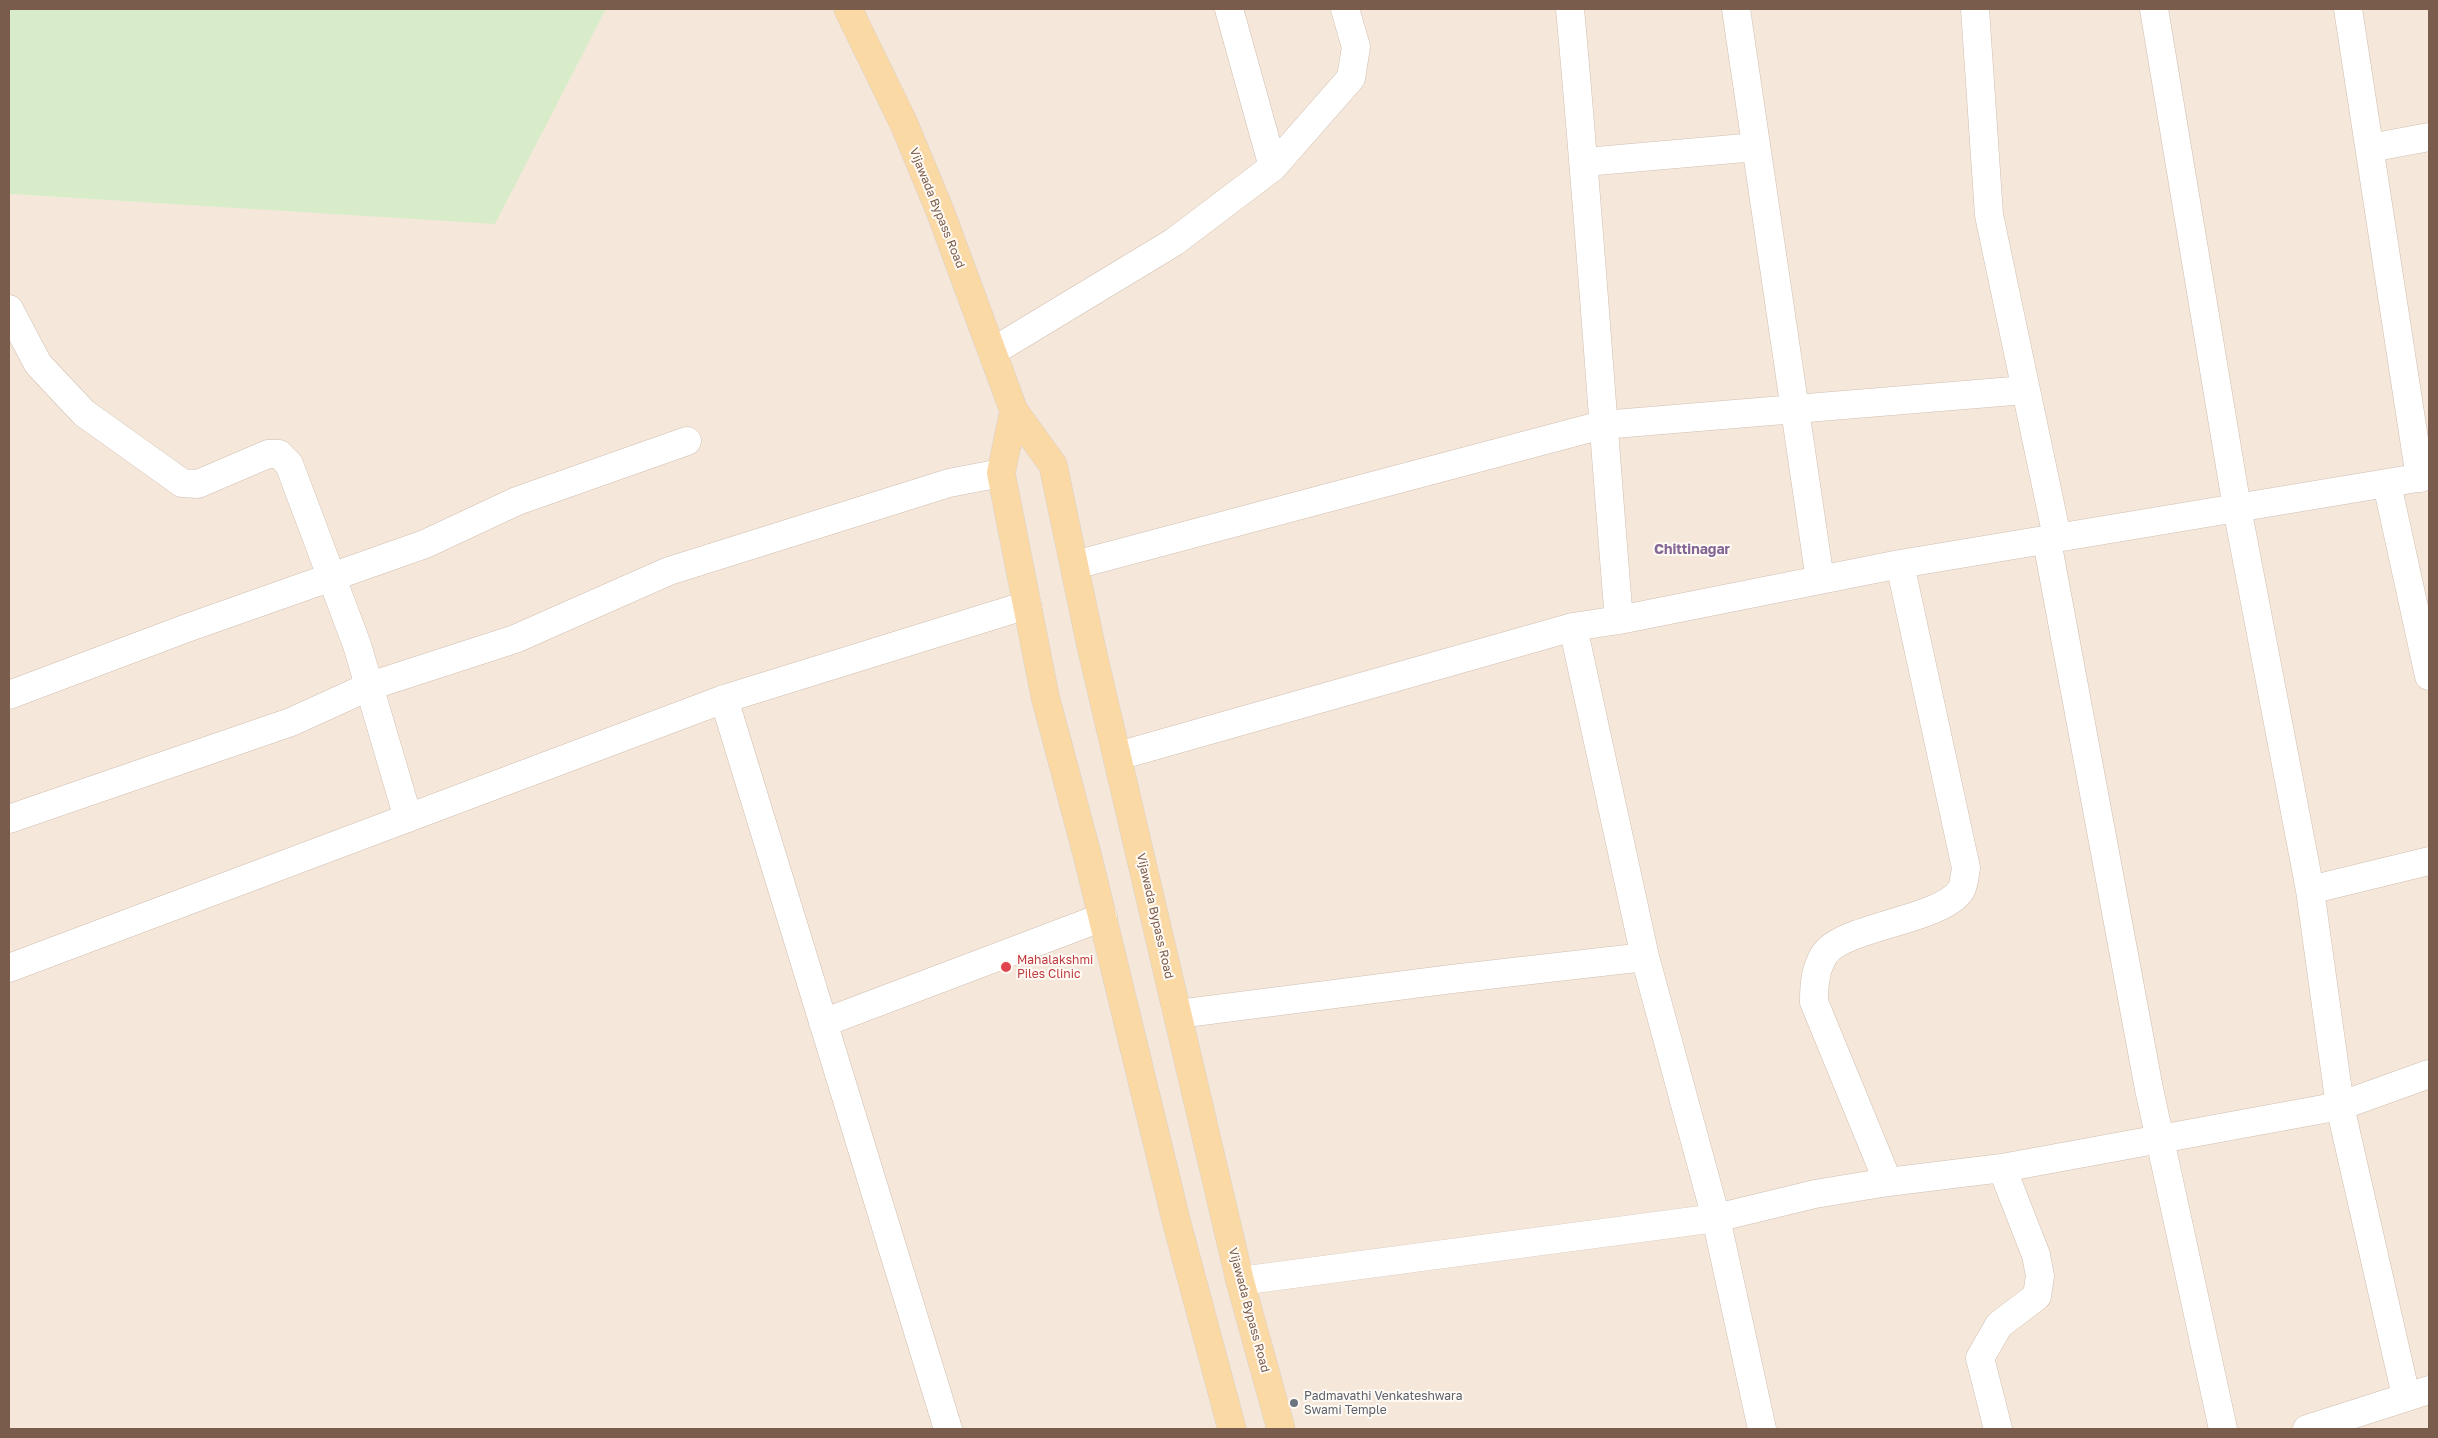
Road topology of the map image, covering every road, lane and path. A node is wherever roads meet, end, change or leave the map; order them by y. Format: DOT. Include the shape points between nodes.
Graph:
graph roads {
  1 [pos="848,9"];
  2 [pos="1229,9"];
  3 [pos="1345,9"];
  4 [pos="1570,9"];
  5 [pos="1736,9"];
  6 [pos="1975,9"];
  7 [pos="2154,9"];
  8 [pos="2348,9"];
  9 [pos="2429,137"];
  10 [pos="1756,147"];
  11 [pos="2370,148"];
  12 [pos="1585,162"];
  13 [pos="1273,167"];
  14 [pos="9,310"];
  15 [pos="992,352"];
  16 [pos="2025,390"];
  17 [pos="1795,410"];
  18 [pos="1014,412"];
  19 [pos="1602,425"];
  20 [pos="687,441"];
  21 [pos="1001,473"];
  22 [pos="2425,477"];
  23 [pos="2387,484"];
  24 [pos="2237,508"];
  25 [pos="2052,539"];
  26 [pos="1900,564"];
  27 [pos="1075,565"];
  28 [pos="331,578"];
  29 [pos="1820,580"];
  30 [pos="1027,605"];
  31 [pos="1619,620"];
  32 [pos="1573,627"];
  33 [pos="2429,676"];
  34 [pos="370,686"];
  35 [pos="9,695"];
  36 [pos="724,699"];
  37 [pos="1118,756"];
  38 [pos="408,818"];
  39 [pos="9,819"];
  40 [pos="2429,861"];
  41 [pos="2310,890"];
  42 [pos="1103,917"];
  43 [pos="1645,957"];
  44 [pos="9,968"];
  45 [pos="1178,1014"];
  46 [pos="823,1023"];
  47 [pos="2429,1074"];
  48 [pos="2340,1106"];
  49 [pos="2160,1137"];
  50 [pos="2002,1168"];
  51 [pos="1888,1182"];
  52 [pos="1716,1218"];
  53 [pos="1240,1281"];
  54 [pos="2418,1393"];
  55 [pos="948,1429"];
  56 [pos="1232,1429"];
  57 [pos="1281,1429"];
  58 [pos="1762,1429"];
  59 [pos="1998,1429"];
  60 [pos="2223,1429"];
  61 [pos="2308,1429"];
  1 -- 15 [label="main road, Vijawada Bypass Road" via="904,124"];
  2 -- 13 [label="street"];
  3 -- 13 [label="street" via="1356,47 1351,78"];
  4 -- 12 [label="street"];
  5 -- 10 [label="street"];
  6 -- 16 [label="street" via="1988,215"];
  7 -- 24 [label="street"];
  8 -- 11 [label="street"];
  9 -- 11 [label="street"];
  10 -- 12 [label="street"];
  10 -- 17 [label="street"];
  11 -- 22 [label="street"];
  12 -- 19 [label="street"];
  13 -- 15 [label="street" via="1174,242"];
  14 -- 28 [label="street" via="38,364 84,414 182,483 198,484 268,454 279,454 288,464"];
  15 -- 18 [label="main road, Vijawada Bypass Road"];
  16 -- 17 [label="street"];
  16 -- 25 [label="street"];
  17 -- 19 [label="street"];
  17 -- 29 [label="street"];
  18 -- 21 [label="main road"];
  18 -- 27 [label="main road, Vijawada Bypass Road" via="1053,465"];
  19 -- 27 [label="street"];
  19 -- 31 [label="street"];
  20 -- 28 [label="street" via="517,501 424,544"];
  21 -- 30 [label="main road"];
  21 -- 34 [label="street" via="949,483 669,571 515,639"];
  22 -- 23 [label="street"];
  23 -- 24 [label="street"];
  23 -- 33 [label="street"];
  24 -- 25 [label="street"];
  24 -- 41 [label="street"];
  25 -- 26 [label="street"];
  25 -- 49 [label="street"];
  26 -- 29 [label="street"];
  26 -- 51 [label="street" via="1966,868 1962,889 1948,903 1841,941 1825,952 1815,974 1814,1002"];
  27 -- 37 [label="main road, Vijawada Bypass Road"];
  28 -- 34 [label="street"];
  28 -- 35 [label="street"];
  29 -- 31 [label="street"];
  30 -- 36 [label="street"];
  30 -- 42 [label="main road" via="1044,696"];
  31 -- 32 [label="street"];
  32 -- 37 [label="street"];
  32 -- 43 [label="street"];
  34 -- 38 [label="street"];
  34 -- 39 [label="street" via="291,722"];
  36 -- 38 [label="street"];
  36 -- 46 [label="street"];
  37 -- 45 [label="main road, Vijawada Bypass Road"];
  38 -- 44 [label="street"];
  40 -- 41 [label="street"];
  41 -- 48 [label="street"];
  42 -- 46 [label="street"];
  42 -- 56 [label="main road" via="1177,1224"];
  43 -- 45 [label="street"];
  43 -- 52 [label="street"];
  45 -- 53 [label="main road, Vijawada Bypass Road"];
  46 -- 55 [label="street"];
  47 -- 48 [label="street"];
  48 -- 49 [label="street"];
  48 -- 54 [label="street"];
  49 -- 50 [label="street"];
  49 -- 60 [label="street"];
  50 -- 51 [label="street"];
  50 -- 59 [label="street" via="2036,1254 2040,1276 2036,1296 1999,1325 1980,1358"];
  51 -- 52 [label="street" via="1815,1194"];
  52 -- 53 [label="street"];
  52 -- 58 [label="street"];
  53 -- 57 [label="main road, Vijawada Bypass Road"];
  54 -- 61 [label="street"];
}
